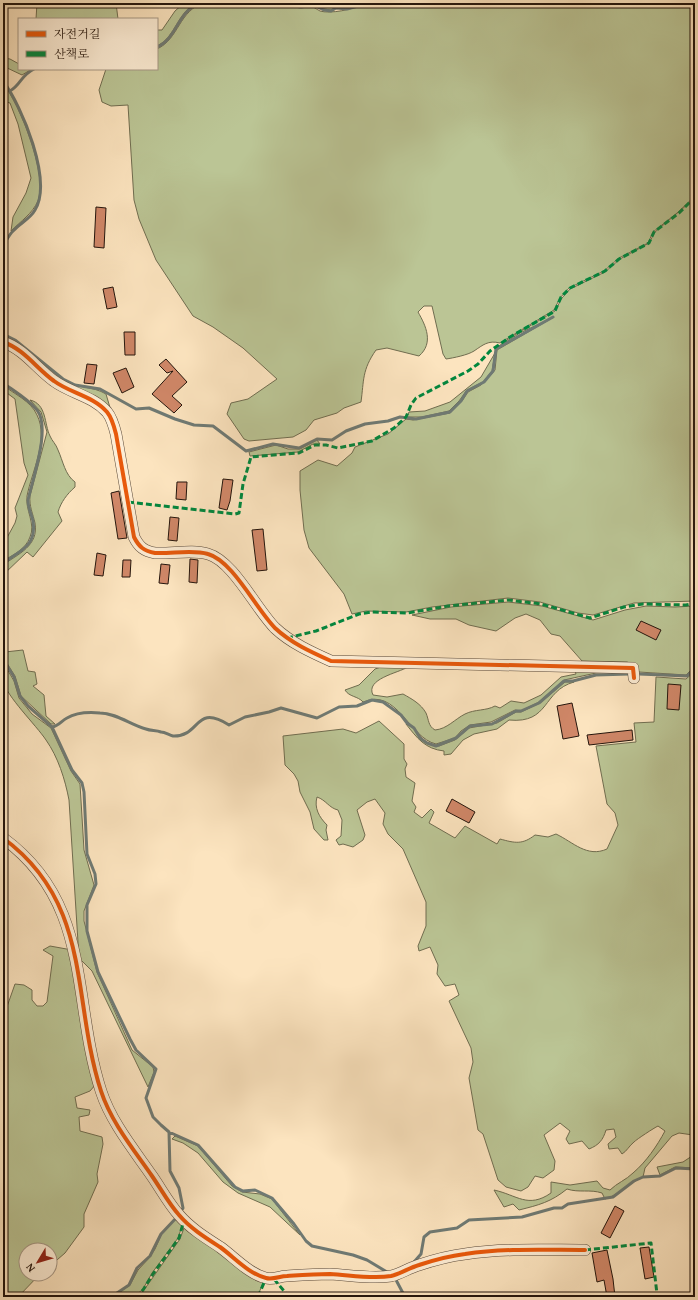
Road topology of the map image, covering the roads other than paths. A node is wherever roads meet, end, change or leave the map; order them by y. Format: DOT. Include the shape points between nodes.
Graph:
graph roads {
  1 [pos="3,342"];
  2 [pos="634,678"];
  3 [pos="3,838"];
  4 [pos="586,1250"];
  1 -- 2 [label="street" via="18,349 54,382 90,399 107,412 116,434 134,537 138,546 147,552 208,554 219,560 275,627 302,647 330,660 633,668"];
  3 -- 4 [label="street" via="32,862 56,898 77,958 82,1000 101,1094 117,1124 179,1215 254,1273 274,1279 282,1276 329,1274 383,1277 464,1254 497,1250"];
}
